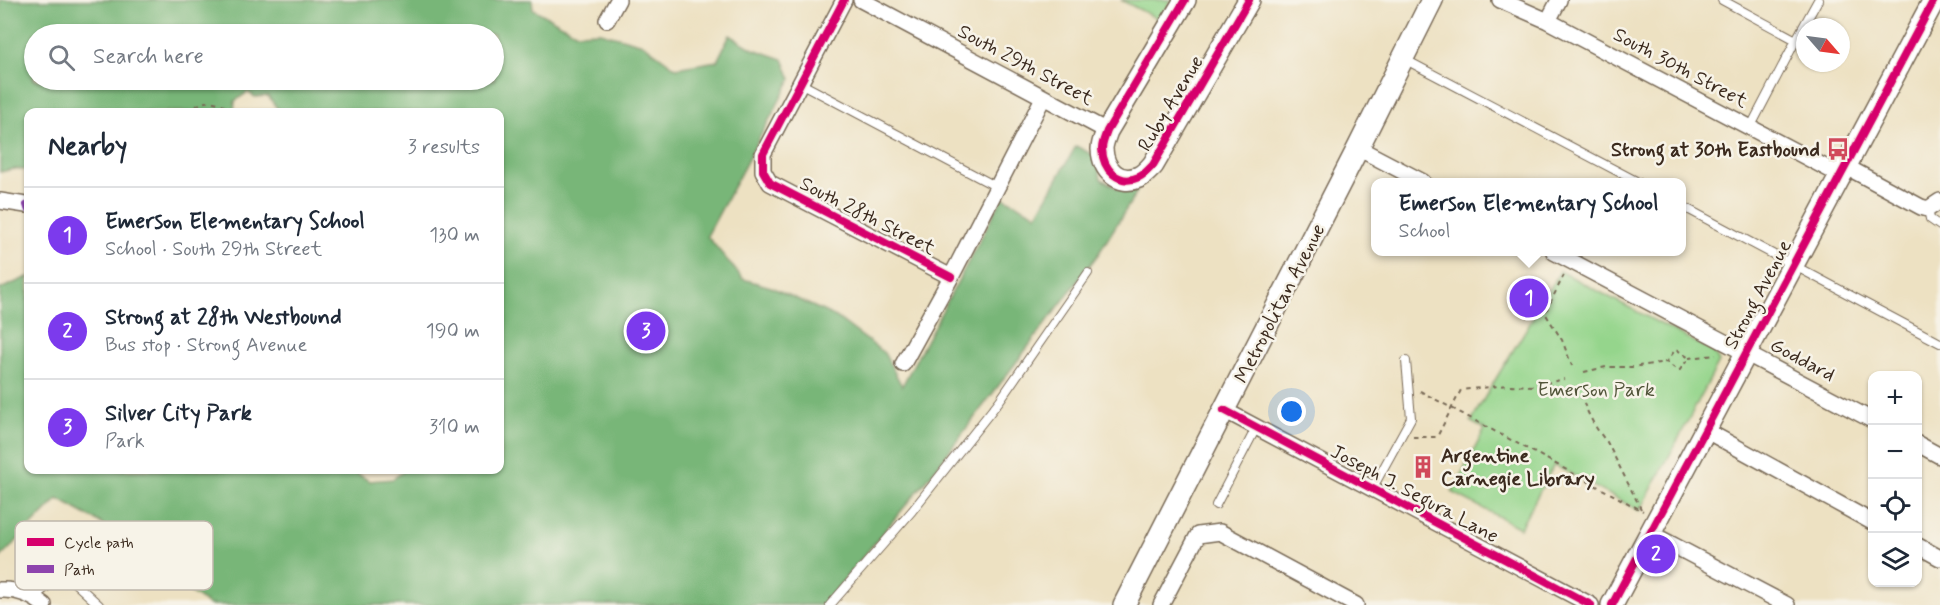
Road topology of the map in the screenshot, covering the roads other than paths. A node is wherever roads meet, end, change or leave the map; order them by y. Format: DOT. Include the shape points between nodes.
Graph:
graph roads {
  1 [pos="618,0"];
  2 [pos="844,0"];
  3 [pos="861,0"];
  4 [pos="1185,0"];
  5 [pos="1249,0"];
  6 [pos="1432,0"];
  7 [pos="1500,0"];
  8 [pos="1559,0"];
  9 [pos="1722,0"];
  10 [pos="1818,0"];
  11 [pos="1933,1"];
  12 [pos="1808,18"];
  13 [pos="607,20"];
  14 [pos="1548,21"];
  15 [pos="1796,40"];
  16 [pos="1403,58"];
  17 [pos="800,83"];
  18 [pos="1043,98"];
  19 [pos="1750,128"];
  20 [pos="1107,131"];
  21 [pos="1358,148"];
  22 [pos="1842,171"];
  23 [pos="1414,178"];
  24 [pos="1629,178"];
  25 [pos="997,187"];
  26 [pos="0,201"];
  27 [pos="24,205"];
  28 [pos="1934,205"];
  29 [pos="1686,208"];
  30 [pos="1940,226"];
  31 [pos="1562,256"];
  32 [pos="1792,265"];
  33 [pos="1089,273"];
  34 [pos="951,277"];
  35 [pos="1940,343"];
  36 [pos="1745,352"];
  37 [pos="1406,361"];
  38 [pos="903,364"];
  39 [pos="1224,410"];
  40 [pos="1868,418"];
  41 [pos="1256,428"];
  42 [pos="1705,429"];
  43 [pos="1922,447"];
  44 [pos="1940,456"];
  45 [pos="1372,489"];
  46 [pos="1216,506"];
  47 [pos="1868,520"];
  48 [pos="1650,533"];
  49 [pos="1922,549"];
  50 [pos="1940,558"];
  51 [pos="0,590"];
  52 [pos="83,590"];
  53 [pos="39,601"];
  54 [pos="99,605"];
  55 [pos="830,605"];
  56 [pos="1124,605"];
  57 [pos="1161,605"];
  58 [pos="1356,605"];
  59 [pos="1591,605"];
  60 [pos="1612,605"];
  61 [pos="1787,605"];
  1 -- 13 [label="street"];
  2 -- 17 [label="street"];
  3 -- 18 [label="street, South 29th Street"];
  4 -- 20 [label="street, Ruby Avenue"];
  5 -- 20 [label="street, Ruby Avenue" via="1153,165 1141,177 1125,181 1111,174 1102,147"];
  6 -- 16 [label="street, Metropolitan Avenue"];
  7 -- 14 [label="street, South 30th Street"];
  8 -- 14 [label="street"];
  9 -- 15 [label="lane"];
  10 -- 12 [label="lane"];
  11 -- 22 [label="street, Strong Avenue"];
  14 -- 19 [label="street, South 30th Street"];
  15 -- 19 [label="lane"];
  16 -- 21 [label="street, Metropolitan Avenue"];
  16 -- 24 [label="lane"];
  17 -- 25 [label="lane"];
  17 -- 34 [label="street, South 28th Street" via="763,154 763,171 770,183"];
  18 -- 20 [label="street, South 29th Street"];
  18 -- 25 [label="street"];
  19 -- 22 [label="street, South 30th Street"];
  21 -- 23 [label="street"];
  21 -- 39 [label="street, Metropolitan Avenue"];
  22 -- 28 [label="street, South 30th Street"];
  22 -- 32 [label="street, Strong Avenue"];
  25 -- 34 [label="street"];
  26 -- 27 [label="street"];
  28 -- 30 [label="lane" via="1930,219"];
  29 -- 32 [label="lane"];
  31 -- 36 [label="street"];
  32 -- 35 [label="lane"];
  32 -- 36 [label="street, Strong Avenue"];
  33 -- 55 [label="lane" via="1000,400 912,511"];
  34 -- 38 [label="street"];
  36 -- 40 [label="street, Goddard"];
  36 -- 42 [label="street, Strong Avenue"];
  37 -- 45 [label="lane" via="1411,418"];
  39 -- 41 [label="street, Joseph J. Segura Lane"];
  39 -- 56 [label="street, Metropolitan Avenue"];
  41 -- 45 [label="street, Joseph J. Segura Lane"];
  41 -- 46 [label="lane"];
  42 -- 47 [label="street"];
  42 -- 48 [label="street, Strong Avenue"];
  43 -- 44 [label="street"];
  45 -- 59 [label="street, Joseph J. Segura Lane"];
  48 -- 60 [label="street, Strong Avenue"];
  48 -- 61 [label="street"];
  49 -- 50 [label="street"];
  51 -- 53 [label="street" via="10,589"];
  52 -- 54 [label="lane"];
  57 -- 58 [label="street" via="1198,535 1220,532"];
}
